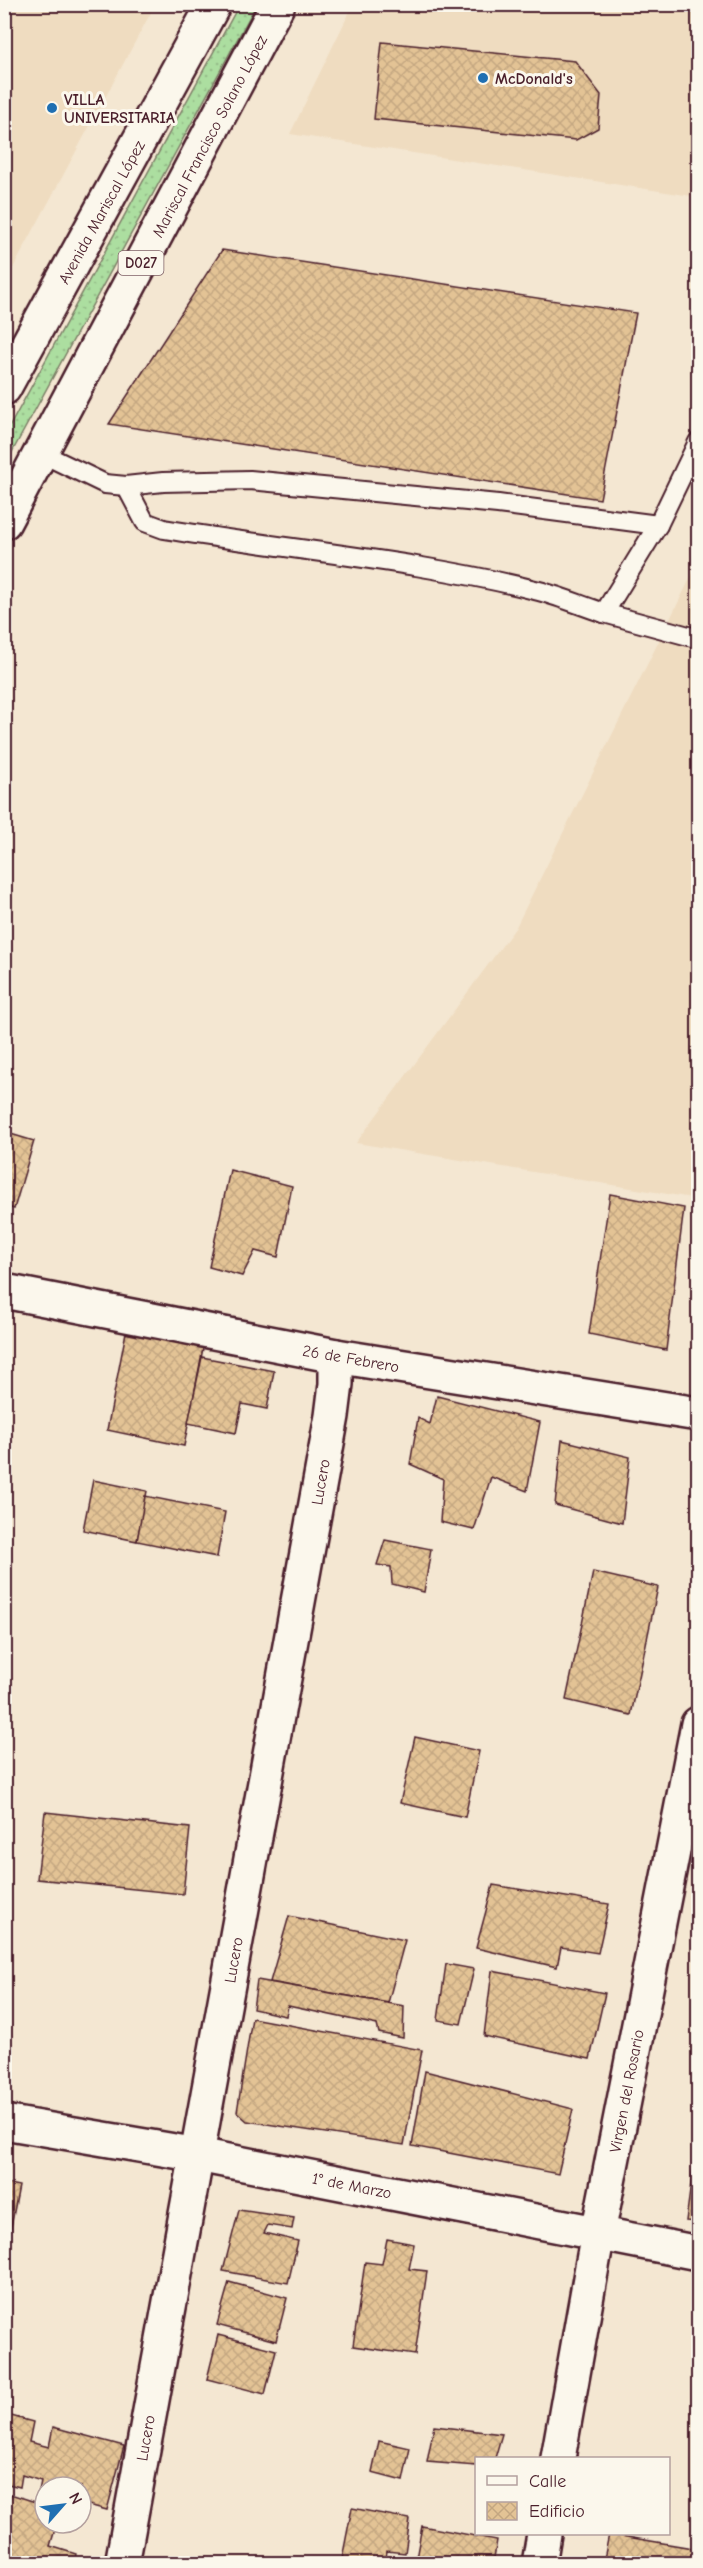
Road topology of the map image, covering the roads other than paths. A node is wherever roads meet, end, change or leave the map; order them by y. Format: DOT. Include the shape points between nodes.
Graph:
graph roads {
  1 [pos="214,4"];
  2 [pos="278,4"];
  3 [pos="4,388"];
  4 [pos="699,442"];
  5 [pos="41,453"];
  6 [pos="126,486"];
  7 [pos="4,522"];
  8 [pos="658,525"];
  9 [pos="604,613"];
  10 [pos="696,638"];
  11 [pos="4,1291"];
  12 [pos="336,1356"];
  13 [pos="699,1414"];
  14 [pos="699,1724"];
  15 [pos="4,2122"];
  16 [pos="198,2155"];
  17 [pos="598,2233"];
  18 [pos="699,2253"];
  19 [pos="558,2457"];
  20 [pos="544,2535"];
  21 [pos="122,2564"];
  22 [pos="539,2564"];
  1 -- 3 [label="main road, Avenida Mariscal López"];
  2 -- 5 [label="main road, Mariscal Francisco Solano López / D027"];
  4 -- 8 [label="lane"];
  5 -- 6 [label="lane" via="105,484"];
  5 -- 7 [label="main road, Mariscal Francisco Solano López / D027"];
  6 -- 8 [label="lane" via="250,480 498,504"];
  6 -- 9 [label="lane" via="145,522 164,529 471,577 540,591"];
  8 -- 9 [label="lane"];
  9 -- 10 [label="lane"];
  11 -- 12 [label="main road, 26 de Febrero"];
  12 -- 13 [label="main road, 26 de Febrero"];
  12 -- 16 [label="main road, Lucero" via="332,1416"];
  14 -- 17 [label="main road, Virgen del Rosario"];
  15 -- 16 [label="main road, 1° de Marzo"];
  16 -- 17 [label="main road, 1° de Marzo"];
  16 -- 21 [label="main road, Lucero"];
  17 -- 18 [label="main road, 1° de Marzo"];
  17 -- 19 [label="main road, Virgen del Rosario"];
  20 -- 22 [label="main road"];
}
